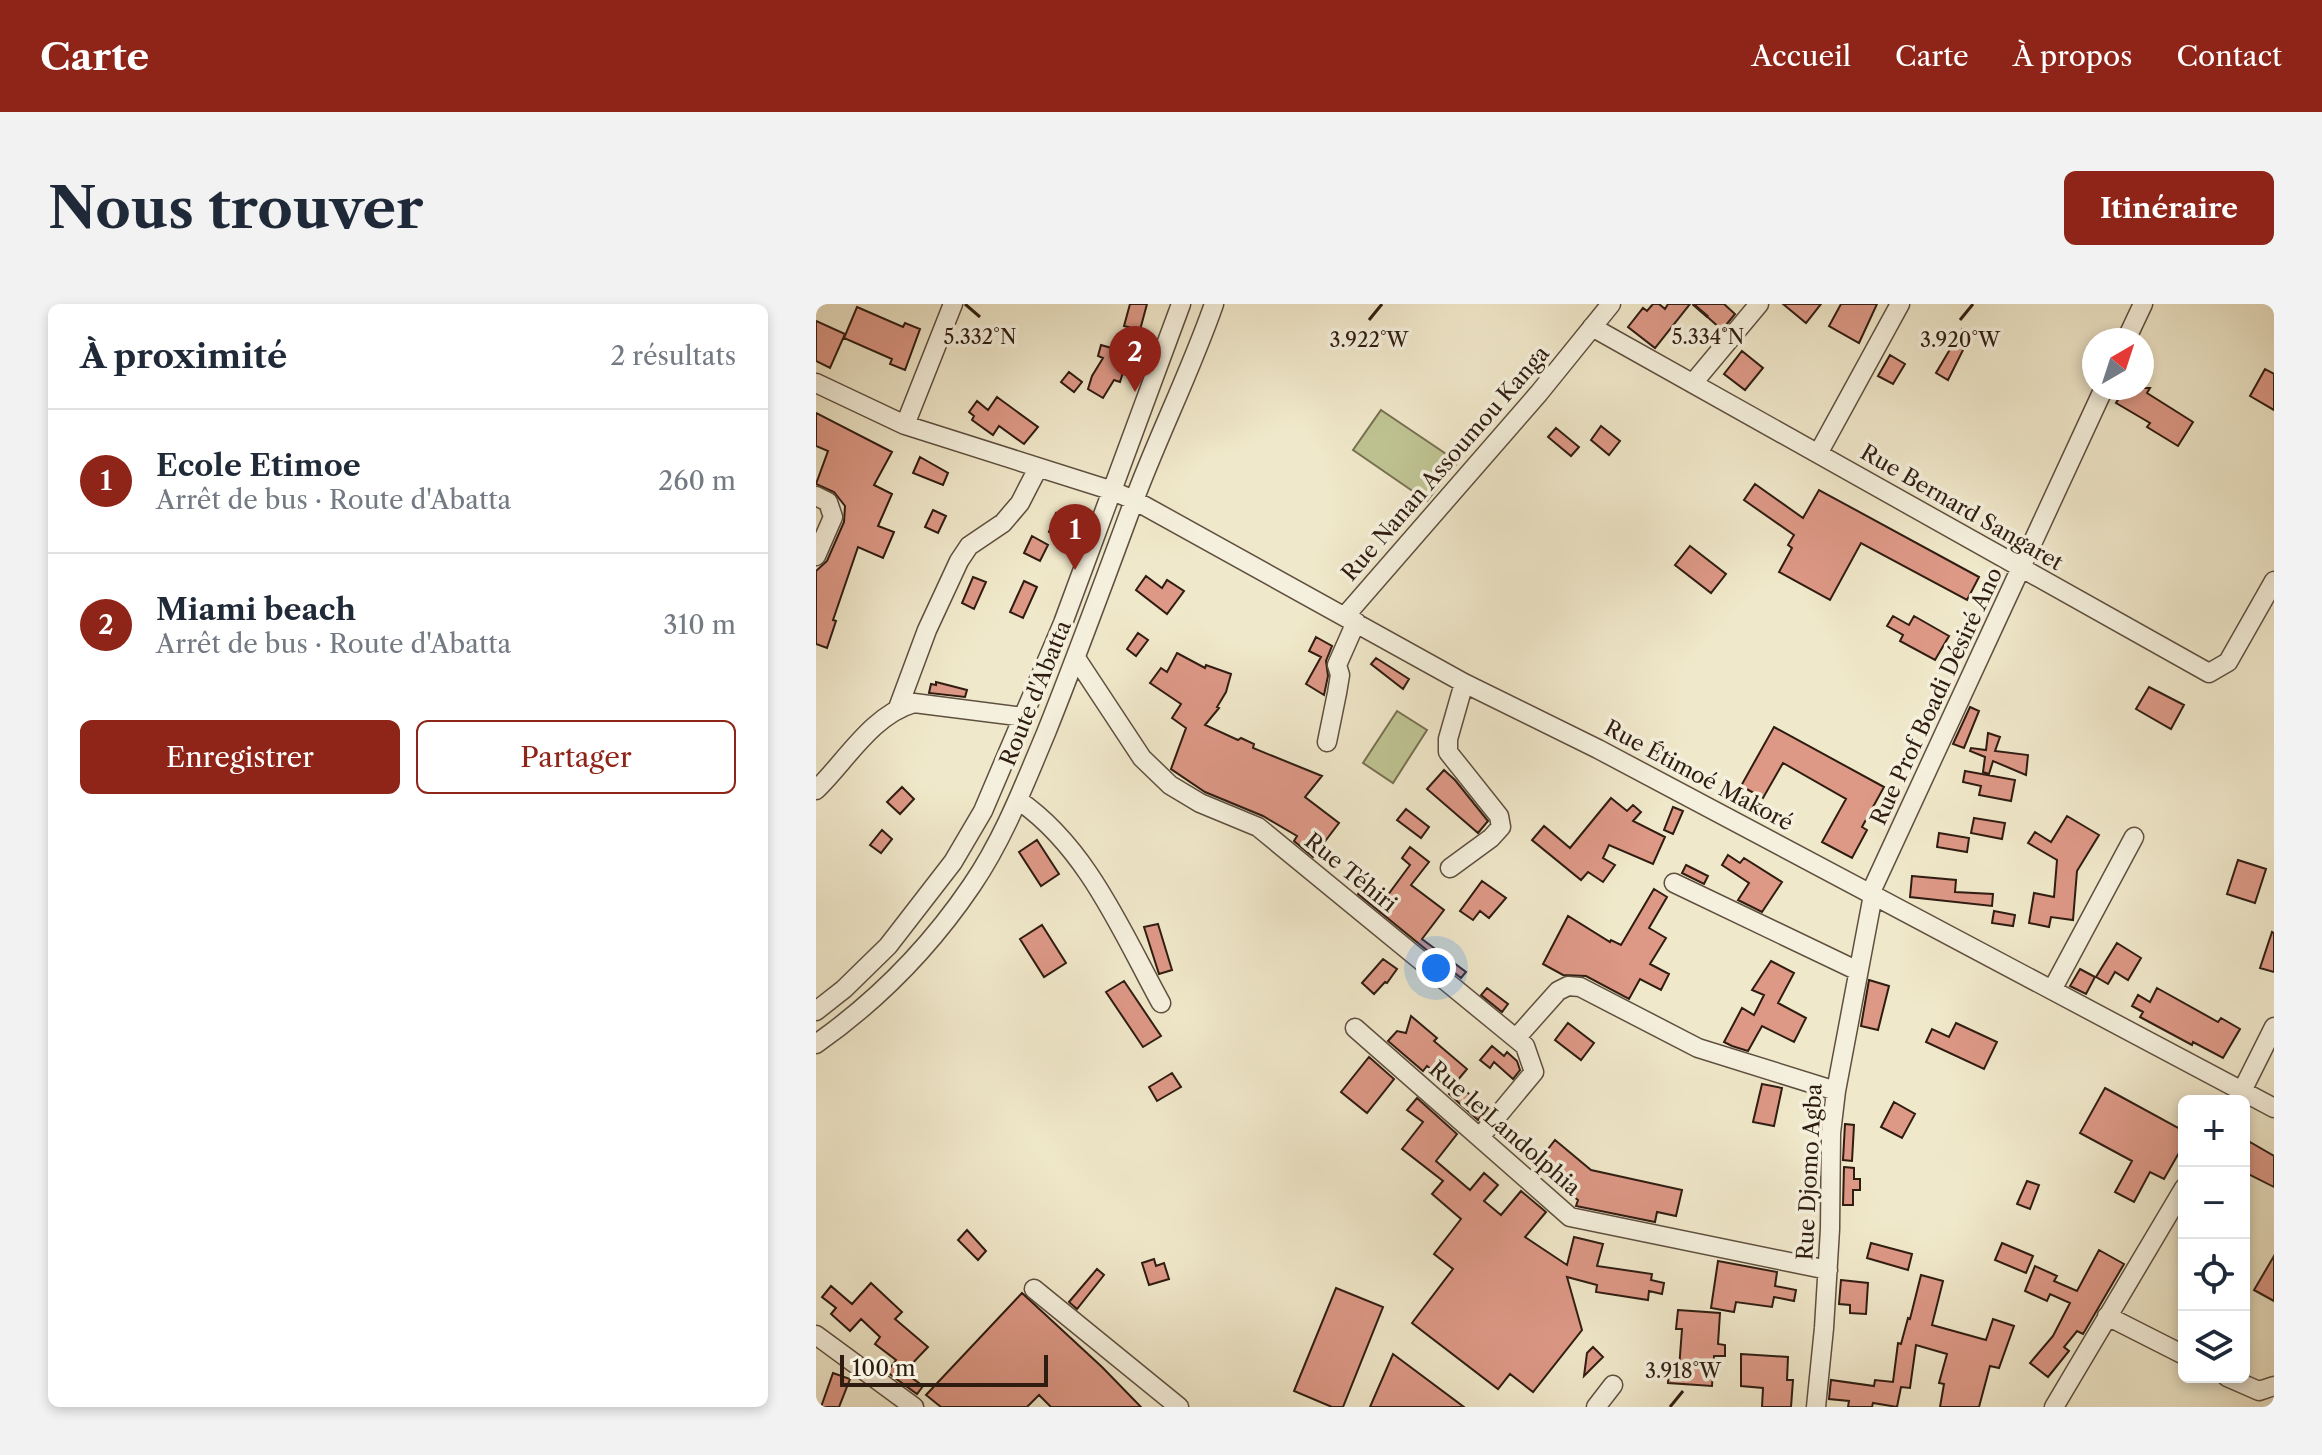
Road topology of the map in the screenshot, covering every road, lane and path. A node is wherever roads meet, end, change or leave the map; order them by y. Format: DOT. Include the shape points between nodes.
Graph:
graph roads {
  1 [pos="953,304"];
  2 [pos="1181,304"];
  3 [pos="1214,304"];
  4 [pos="1611,304"];
  5 [pos="1759,304"];
  6 [pos="1900,304"];
  7 [pos="2143,304"];
  8 [pos="1592,327"];
  9 [pos="2132,328"];
  10 [pos="816,383"];
  11 [pos="1693,383"];
  12 [pos="2099,400"];
  13 [pos="905,425"];
  14 [pos="1819,452"];
  15 [pos="1038,468"];
  16 [pos="1110,490"];
  17 [pos="816,496"];
  18 [pos="1134,500"];
  19 [pos="816,556"];
  20 [pos="2022,570"];
  21 [pos="2274,581"];
  22 [pos="1351,619"];
  23 [pos="1076,658"];
  24 [pos="1464,683"];
  25 [pos="898,708"];
  26 [pos="1024,717"];
  27 [pos="1327,742"];
  28 [pos="816,790"];
  29 [pos="1018,800"];
  30 [pos="2134,837"];
  31 [pos="1450,868"];
  32 [pos="1674,883"];
  33 [pos="1872,894"];
  34 [pos="1858,971"];
  35 [pos="2052,990"];
  36 [pos="1161,1003"];
  37 [pos="816,1011"];
  38 [pos="2274,1027"];
  39 [pos="1355,1028"];
  40 [pos="1517,1037"];
  41 [pos="816,1044"];
  42 [pos="1836,1091"];
  43 [pos="2238,1095"];
  44 [pos="2240,1095"];
  45 [pos="2250,1100"];
  46 [pos="2274,1108"];
  47 [pos="1480,1137"];
  48 [pos="2178,1198"];
  49 [pos="1828,1270"];
  50 [pos="1034,1289"];
  51 [pos="2107,1316"];
  52 [pos="816,1335"];
  53 [pos="2178,1352"];
  54 [pos="2241,1383"];
  55 [pos="1613,1385"];
  56 [pos="2274,1386"];
  57 [pos="914,1407"];
  58 [pos="1179,1407"];
  59 [pos="1596,1407"];
  60 [pos="1816,1407"];
  61 [pos="2054,1407"];
  1 -- 13 [label="street"];
  2 -- 16 [label="street, Route d'Abatta"];
  3 -- 18 [label="street, Route d'Abatta"];
  4 -- 8 [label="street, Rue Nanan Assoumou Kanga"];
  5 -- 11 [label="street"];
  6 -- 14 [label="street"];
  7 -- 9 [label="street"];
  8 -- 11 [label="street, Rue Bernard Sangaret"];
  8 -- 22 [label="street, Rue Nanan Assoumou Kanga"];
  10 -- 13 [label="street, Rue Étimoé Makoré"];
  11 -- 14 [label="street, Rue Bernard Sangaret"];
  12 -- 20 [label="street, Rue Prof Boadi Désiré Ano"];
  13 -- 15 [label="street, Rue Étimoé Makoré"];
  14 -- 20 [label="street, Rue Bernard Sangaret"];
  15 -- 16 [label="street, Rue Étimoé Makoré"];
  15 -- 25 [label="street" via="1020,503 959,561"];
  16 -- 18 [label="street, Rue Étimoé Makoré"];
  16 -- 26 [label="street, Route d'Abatta"];
  17 -- 19 [label="street" via="828,502 833,517"];
  18 -- 22 [label="street, Rue Étimoé Makoré"];
  18 -- 23 [label="street, Route d'Abatta"];
  20 -- 21 [label="street, Rue Bernard Sangaret" via="2209,673 2228,662"];
  20 -- 33 [label="street, Rue Prof Boadi Désiré Ano"];
  22 -- 24 [label="street, Rue Étimoé Makoré"];
  22 -- 27 [label="street, Rue Nanan Assoumou Kanga" via="1337,665 1340,675"];
  23 -- 29 [label="street, Route d'Abatta"];
  23 -- 40 [label="street, Rue Téhiri" via="1142,758 1170,785 1258,827"];
  24 -- 31 [label="street" via="1448,752 1499,816 1501,827"];
  24 -- 33 [label="street, Rue Étimoé Makoré"];
  25 -- 26 [label="street" via="914,703"];
  25 -- 28 [label="street"];
  26 -- 37 [label="street, Route d'Abatta" via="983,811 953,862 888,946"];
  29 -- 36 [label="street" via="1042,816 1072,851"];
  29 -- 41 [label="street, Route d'Abatta" via="973,884 939,929 867,1006"];
  30 -- 35 [label="street"];
  32 -- 34 [label="street"];
  33 -- 34 [label="street, Rue Djomo Agba"];
  33 -- 35 [label="street, Rue Étimoé Makoré"];
  34 -- 42 [label="street, Rue Djomo Agba"];
  35 -- 43 [label="street, Rue Étimoé Makoré"];
  38 -- 44 [label="street"];
  39 -- 47 [label="street, Rue le Landolphia"];
  40 -- 42 [label="street" via="1558,991 1580,987 1698,1048"];
  40 -- 47 [label="street, Rue Téhiri" via="1534,1072"];
  42 -- 49 [label="street, Rue Djomo Agba"];
  45 -- 46 [label="street, Rue Étimoé Makoré"];
  47 -- 49 [label="street, Rue le Landolphia" via="1570,1217"];
  48 -- 51 [label="street"];
  49 -- 60 [label="street, Rue Djomo Agba"];
  50 -- 58 [label="street"];
  51 -- 53 [label="street"];
  51 -- 61 [label="street"];
  52 -- 57 [label="street"];
  54 -- 56 [label="street" via="2259,1391"];
  55 -- 59 [label="street"];
}
